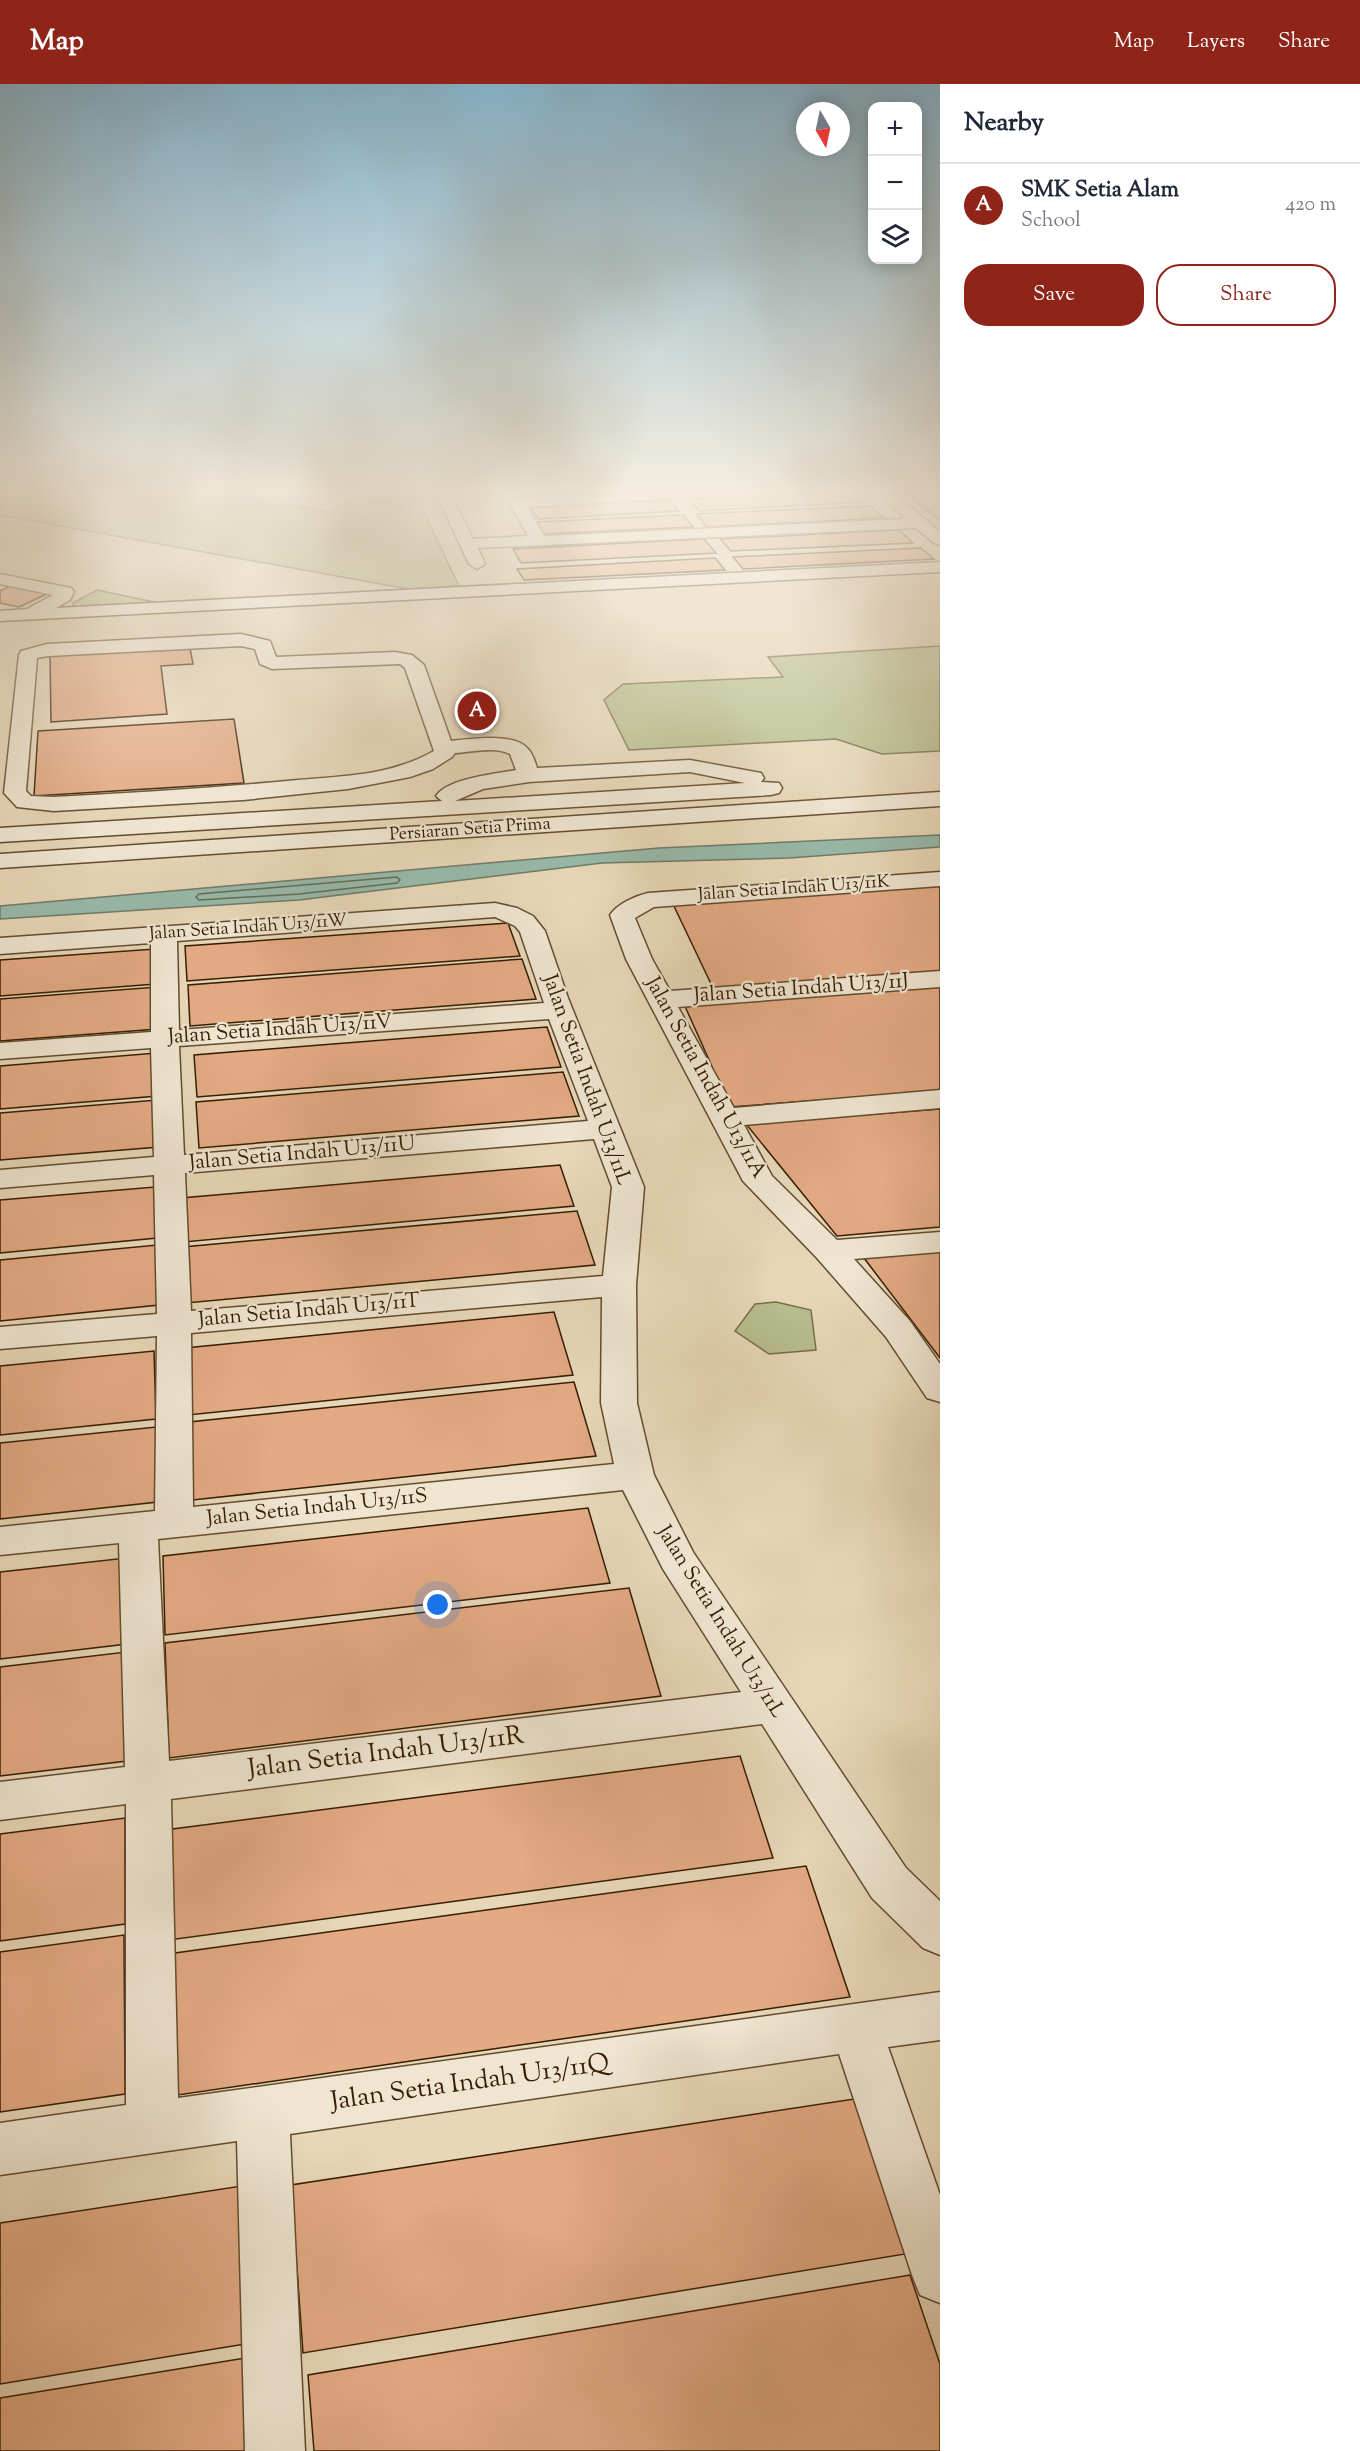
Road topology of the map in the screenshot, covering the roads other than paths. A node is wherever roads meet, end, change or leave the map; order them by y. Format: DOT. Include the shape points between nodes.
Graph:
graph roads {
  1 [pos="54,601"];
  2 [pos="289,601"];
  3 [pos="30,615"];
  4 [pos="0,616"];
  5 [pos="443,748"];
  6 [pos="529,775"];
  7 [pos="940,780"];
  8 [pos="847,784"];
  9 [pos="940,799"];
  10 [pos="421,808"];
  11 [pos="0,835"];
  12 [pos="0,861"];
  13 [pos="940,879"];
  14 [pos="648,900"];
  15 [pos="495,910"];
  16 [pos="164,934"];
  17 [pos="0,946"];
  18 [pos="940,979"];
  19 [pos="662,1000"];
  20 [pos="560,1010"];
  21 [pos="165,1039"];
  22 [pos="0,1050"];
  23 [pos="940,1099"];
  24 [pos="726,1118"];
  25 [pos="605,1129"];
  26 [pos="168,1165"];
  27 [pos="0,1179"];
  28 [pos="940,1242"];
  29 [pos="829,1251"];
  30 [pos="619,1285"];
  31 [pos="174,1323"];
  32 [pos="0,1338"];
  33 [pos="940,1390"];
  34 [pos="635,1475"];
  35 [pos="156,1525"];
  36 [pos="0,1541"];
  37 [pos="771,1706"];
  38 [pos="148,1782"];
  39 [pos="0,1801"];
  40 [pos="940,1933"];
  41 [pos="940,2016"];
  42 [pos="856,2028"];
  43 [pos="263,2112"];
  44 [pos="152,2128"];
  45 [pos="0,2149"];
  46 [pos="940,2275"];
  47 [pos="275,2451"];
  1 -- 3 [label="street"];
  2 -- 3 [label="street"];
  3 -- 4 [label="street"];
  5 -- 5 [label="street" via="445,753 437,759 392,777 243,792 54,804 25,802 15,793 26,660 28,655 47,650 241,640 263,645 267,660 272,663 405,659 414,665"];
  5 -- 6 [label="street" via="513,747"];
  6 -- 10 [label="street" via="478,783"];
  6 -- 10 [label="street, Persiaran Setia Prima" via="690,766 789,787"];
  7 -- 8 [label="street"];
  9 -- 12 [label="street, Persiaran Setia Prima"];
  10 -- 11 [label="street, Persiaran Setia Prima"];
  13 -- 14 [label="street, Jalan Setia Indah U13/11K"];
  14 -- 19 [label="street, Jalan Setia Indah U13/11A" via="622,915 639,959"];
  15 -- 16 [label="street, Jalan Setia Indah U13/11W"];
  15 -- 20 [label="street, Jalan Setia Indah U13/11L" via="524,921 532,931"];
  16 -- 17 [label="street, Jalan Setia Indah U13/11W"];
  16 -- 21 [label="street"];
  18 -- 19 [label="street, Jalan Setia Indah U13/11J"];
  19 -- 24 [label="street, Jalan Setia Indah U13/11A"];
  20 -- 21 [label="street, Jalan Setia Indah U13/11V"];
  20 -- 25 [label="street, Jalan Setia Indah U13/11L"];
  21 -- 22 [label="street, Jalan Setia Indah U13/11V"];
  21 -- 26 [label="street"];
  23 -- 24 [label="street"];
  24 -- 29 [label="street, Jalan Setia Indah U13/11A" via="759,1181"];
  25 -- 26 [label="street, Jalan Setia Indah U13/11U"];
  25 -- 30 [label="street, Jalan Setia Indah U13/11L" via="628,1187"];
  26 -- 27 [label="street, Jalan Setia Indah U13/11U"];
  26 -- 31 [label="street"];
  28 -- 29 [label="street"];
  29 -- 33 [label="street, Jalan Setia Indah U13/11A" via="898,1329"];
  30 -- 31 [label="street, Jalan Setia Indah U13/11T"];
  30 -- 34 [label="street, Jalan Setia Indah U13/11L" via="619,1403"];
  31 -- 32 [label="street, Jalan Setia Indah U13/11T"];
  31 -- 35 [label="street"];
  34 -- 35 [label="street, Jalan Setia Indah U13/11S"];
  34 -- 37 [label="street, Jalan Setia Indah U13/11L" via="677,1559"];
  35 -- 36 [label="street, Jalan Setia Indah U13/11S"];
  35 -- 38 [label="street"];
  37 -- 38 [label="street, Jalan Setia Indah U13/11R"];
  37 -- 40 [label="street, Jalan Setia Indah U13/11L" via="889,1883"];
  38 -- 39 [label="street, Jalan Setia Indah U13/11R"];
  38 -- 44 [label="street"];
  41 -- 42 [label="street, Jalan Setia Indah U13/11Q"];
  42 -- 43 [label="street, Jalan Setia Indah U13/11Q"];
  42 -- 46 [label="street"];
  43 -- 44 [label="street, Jalan Setia Indah U13/11Q"];
  43 -- 47 [label="street"];
  44 -- 45 [label="street, Jalan Setia Indah U13/11Q"];
}
